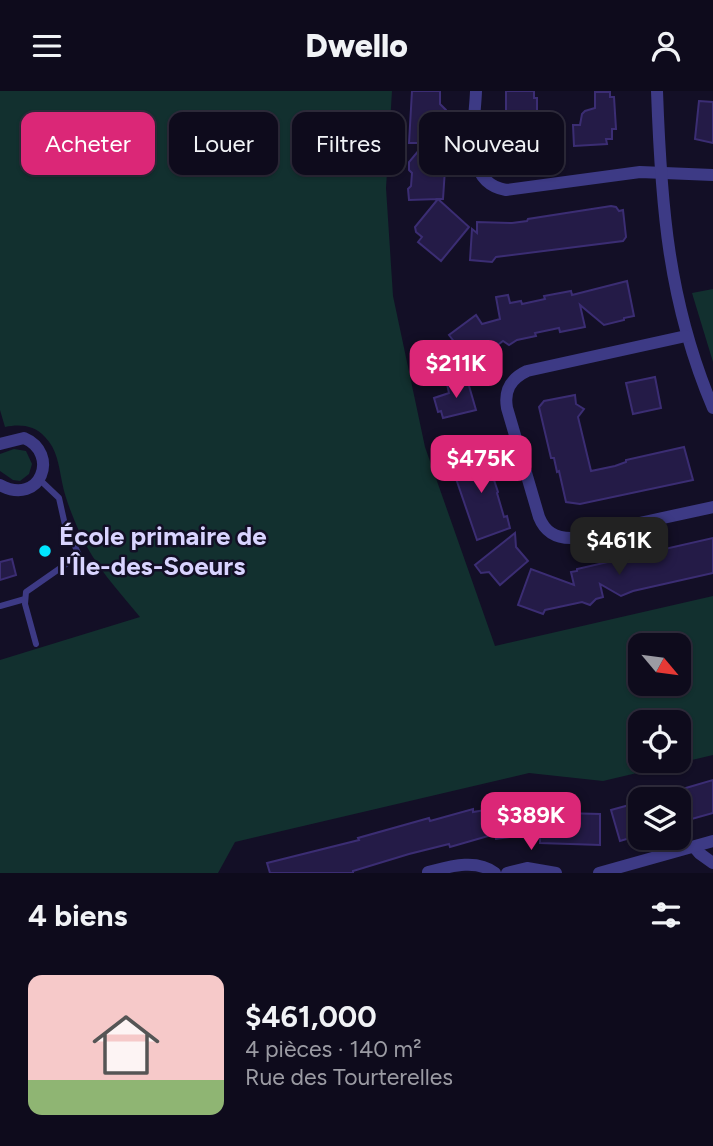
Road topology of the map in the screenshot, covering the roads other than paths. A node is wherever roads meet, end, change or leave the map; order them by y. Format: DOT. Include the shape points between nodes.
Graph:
graph roads {
  1 [pos="476,91"];
  2 [pos="657,91"];
  3 [pos="660,172"];
  4 [pos="713,175"];
  5 [pos="686,336"];
  6 [pos="713,408"];
  7 [pos="0,444"];
  8 [pos="39,479"];
  9 [pos="0,485"];
  10 [pos="713,507"];
  11 [pos="24,599"];
  12 [pos="0,605"];
  13 [pos="36,644"];
  14 [pos="713,841"];
  15 [pos="694,847"];
  16 [pos="713,863"];
  17 [pos="426,873"];
  18 [pos="495,873"];
  19 [pos="507,873"];
  20 [pos="556,873"];
  21 [pos="599,873"];
  1 -- 3 [label="street" via="475,165 483,179 497,188"];
  2 -- 3 [label="street"];
  3 -- 4 [label="street"];
  3 -- 5 [label="street" via="671,269"];
  5 -- 6 [label="street"];
  5 -- 10 [label="street" via="527,371 507,390 507,408 538,517 555,536 571,538"];
  7 -- 8 [label="street" via="21,438 34,444 43,460"];
  8 -- 9 [label="street" via="24,491"];
  8 -- 11 [label="lane" via="59,498 79,555 29,588"];
  11 -- 12 [label="lane"];
  11 -- 13 [label="lane"];
  14 -- 15 [label="street"];
  15 -- 16 [label="street"];
  15 -- 21 [label="street"];
  17 -- 18 [label="street" via="473,865"];
  19 -- 20 [label="street" via="527,868"];
}
